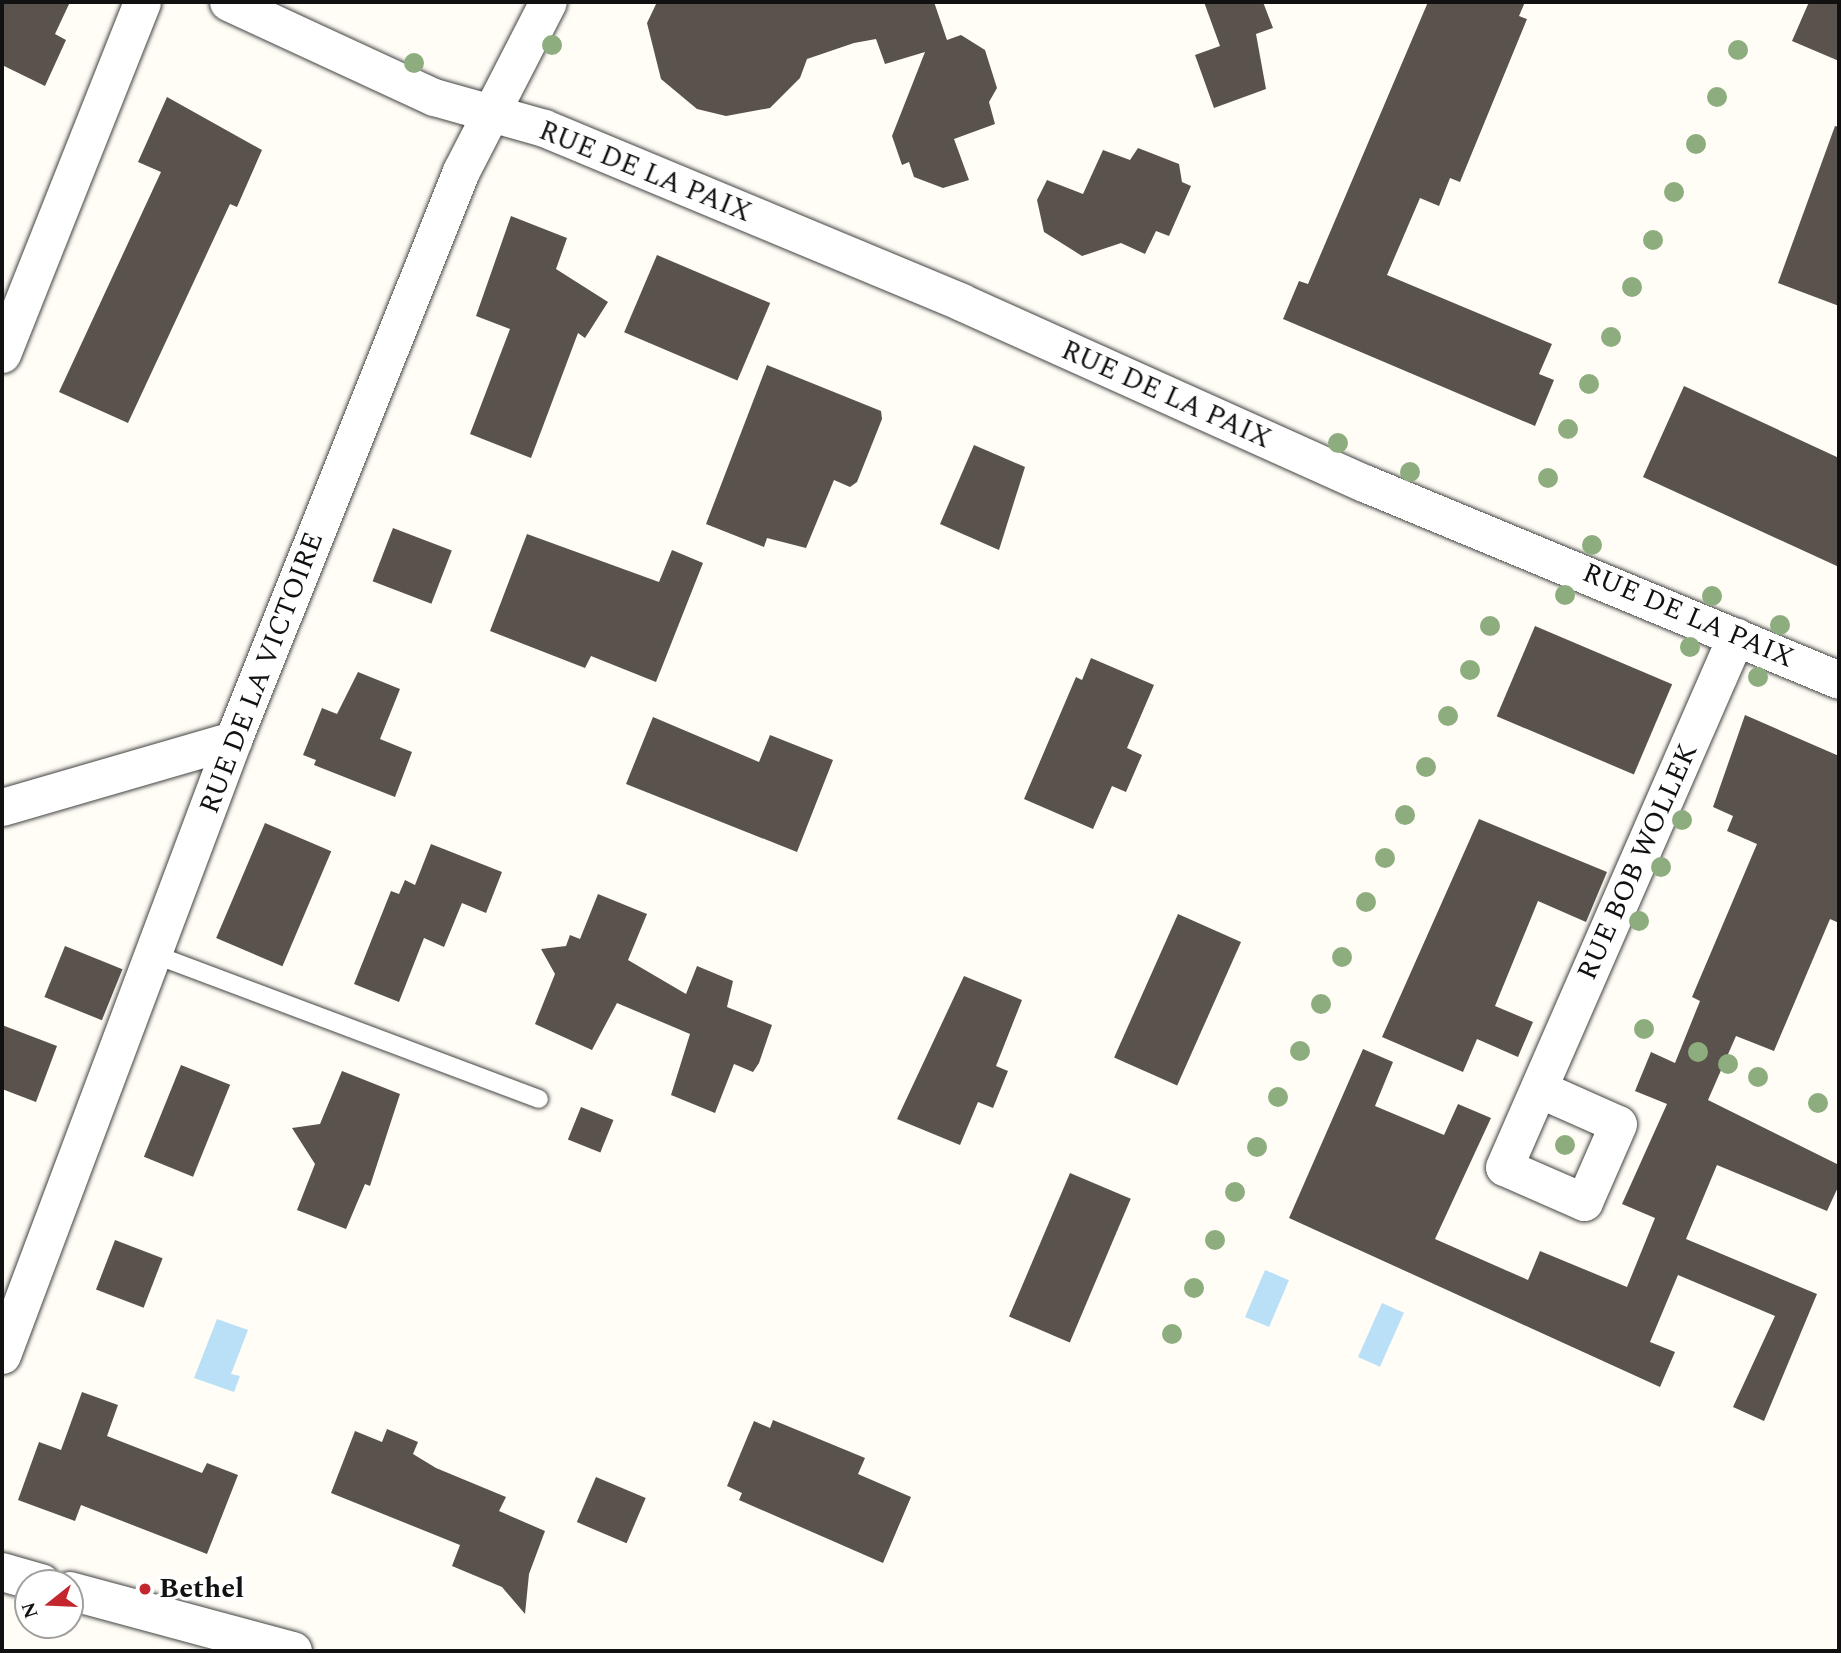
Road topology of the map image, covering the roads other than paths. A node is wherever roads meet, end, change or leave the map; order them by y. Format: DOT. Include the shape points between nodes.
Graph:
graph roads {
  1 [pos="142,2"];
  2 [pos="228,2"];
  3 [pos="548,2"];
  4 [pos="492,114"];
  5 [pos="2,354"];
  6 [pos="1737,636"];
  7 [pos="1839,680"];
  8 [pos="233,740"];
  9 [pos="2,807"];
  10 [pos="156,955"];
  11 [pos="1539,1088"];
  12 [pos="539,1099"];
  13 [pos="2,1355"];
  14 [pos="84,1595"];
  15 [pos="293,1651"];
  1 -- 5 [label="street"];
  2 -- 4 [label="street, RUE DE LA PAIX" via="434,97"];
  3 -- 4 [label="street, RUE DE LA VICTOIRE"];
  4 -- 6 [label="street, RUE DE LA PAIX" via="544,128 961,302 1364,483"];
  4 -- 8 [label="street, RUE DE LA VICTOIRE" via="461,171"];
  6 -- 7 [label="street, RUE DE LA PAIX"];
  6 -- 11 [label="street, RUE BOB WOLLEK"];
  8 -- 9 [label="street"];
  8 -- 10 [label="street, RUE DE LA VICTOIRE"];
  10 -- 12 [label="lane"];
  10 -- 13 [label="street, RUE DE LA VICTOIRE"];
  14 -- 15 [label="street"];
}
